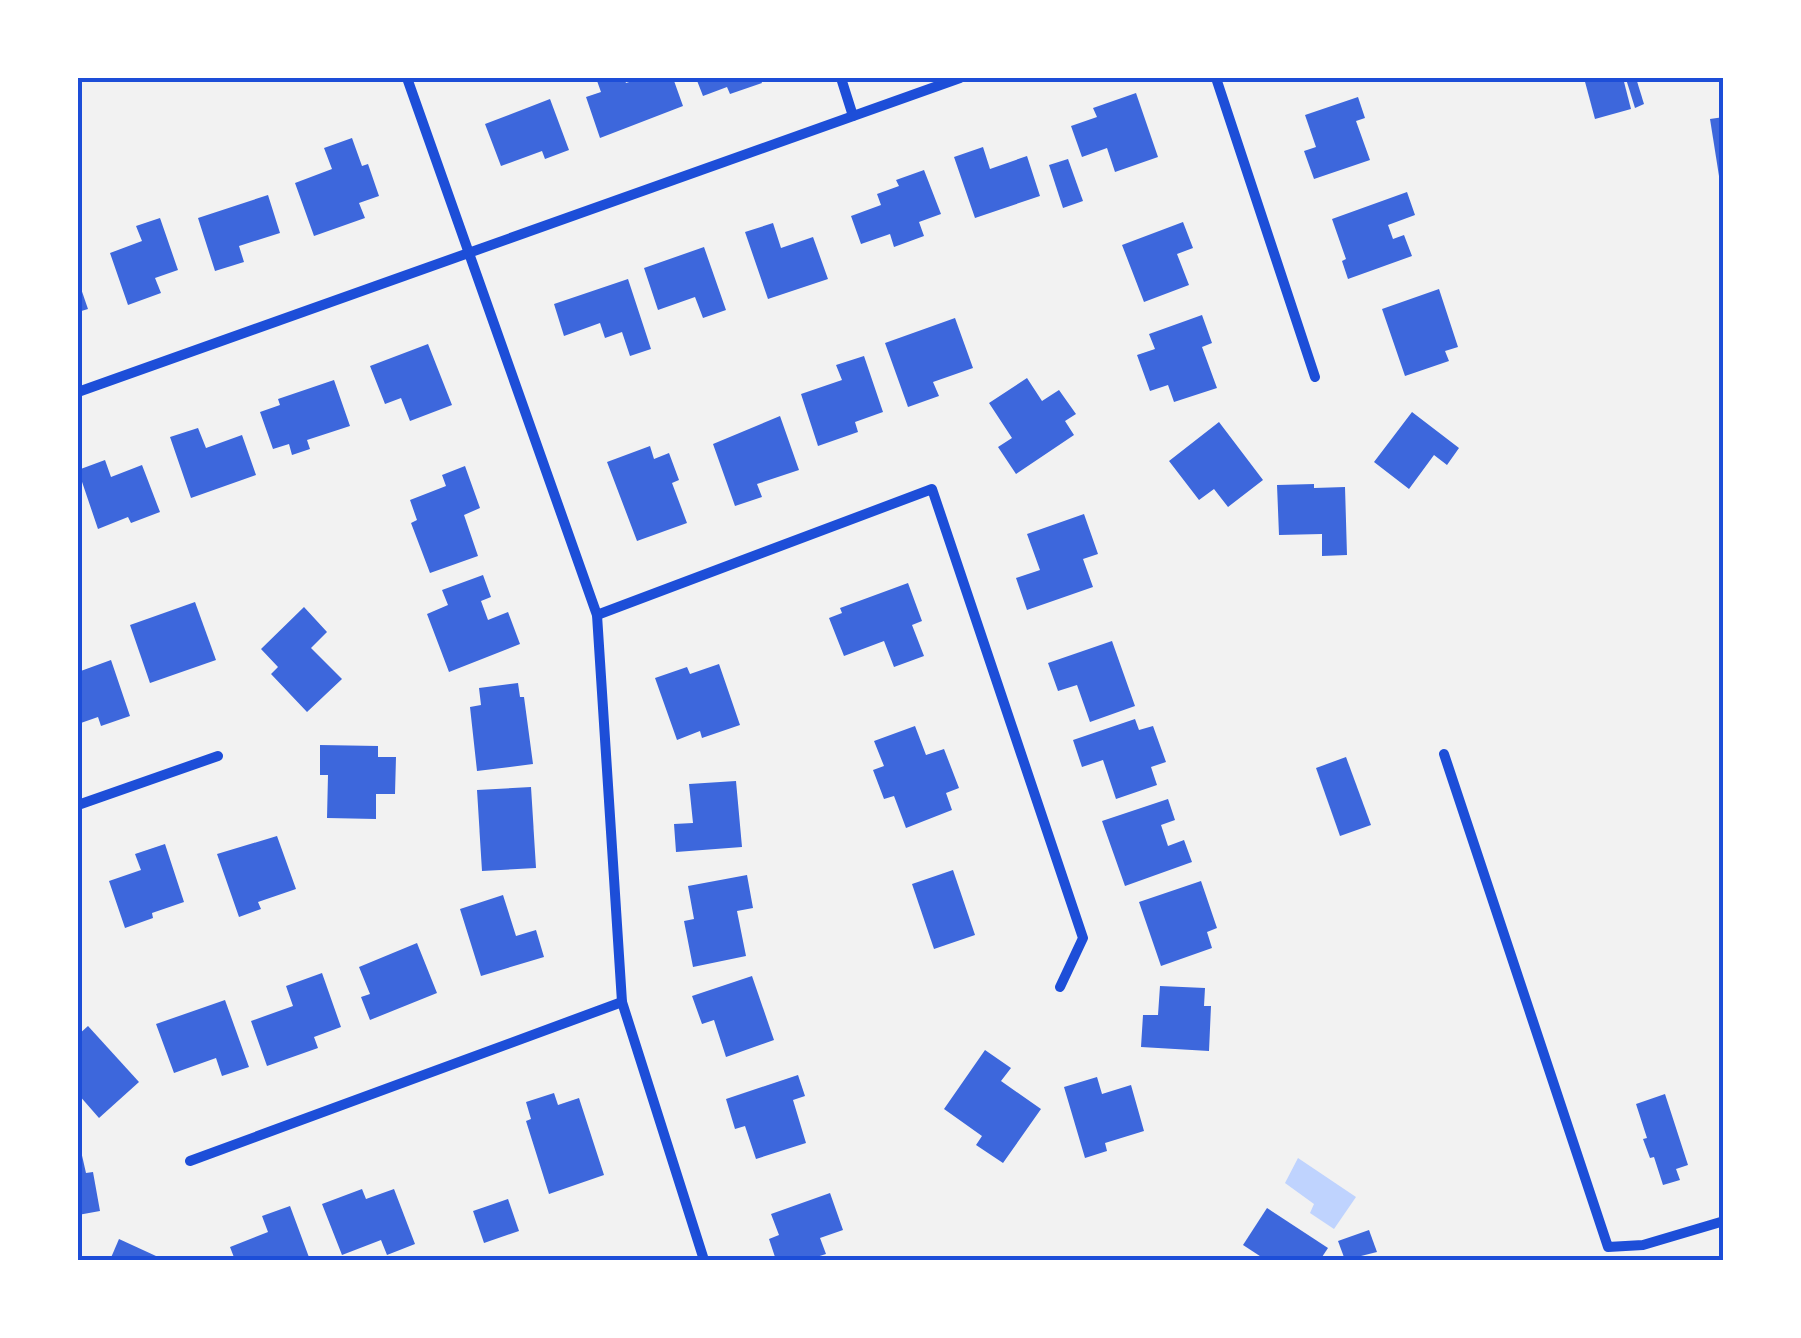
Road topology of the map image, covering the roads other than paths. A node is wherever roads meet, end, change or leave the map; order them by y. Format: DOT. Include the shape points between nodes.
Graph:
graph roads {
  1 [pos="407,78"];
  2 [pos="841,78"];
  3 [pos="960,78"];
  4 [pos="1216,78"];
  5 [pos="854,116"];
  6 [pos="469,254"];
  7 [pos="1315,377"];
  8 [pos="78,392"];
  9 [pos="596,615"];
  10 [pos="1444,754"];
  11 [pos="218,756"];
  12 [pos="78,805"];
  13 [pos="1060,987"];
  14 [pos="622,1002"];
  15 [pos="190,1161"];
  16 [pos="1724,1221"];
  17 [pos="704,1260"];
  1 -- 6 [label="street"];
  2 -- 5 [label="street"];
  3 -- 5 [label="street"];
  4 -- 7 [label="street"];
  5 -- 6 [label="street"];
  6 -- 8 [label="street"];
  6 -- 9 [label="street"];
  9 -- 13 [label="street" via="932,489 1083,938"];
  9 -- 14 [label="street"];
  10 -- 16 [label="street" via="1608,1247 1644,1245"];
  11 -- 12 [label="street"];
  14 -- 15 [label="street"];
  14 -- 17 [label="street"];
}
